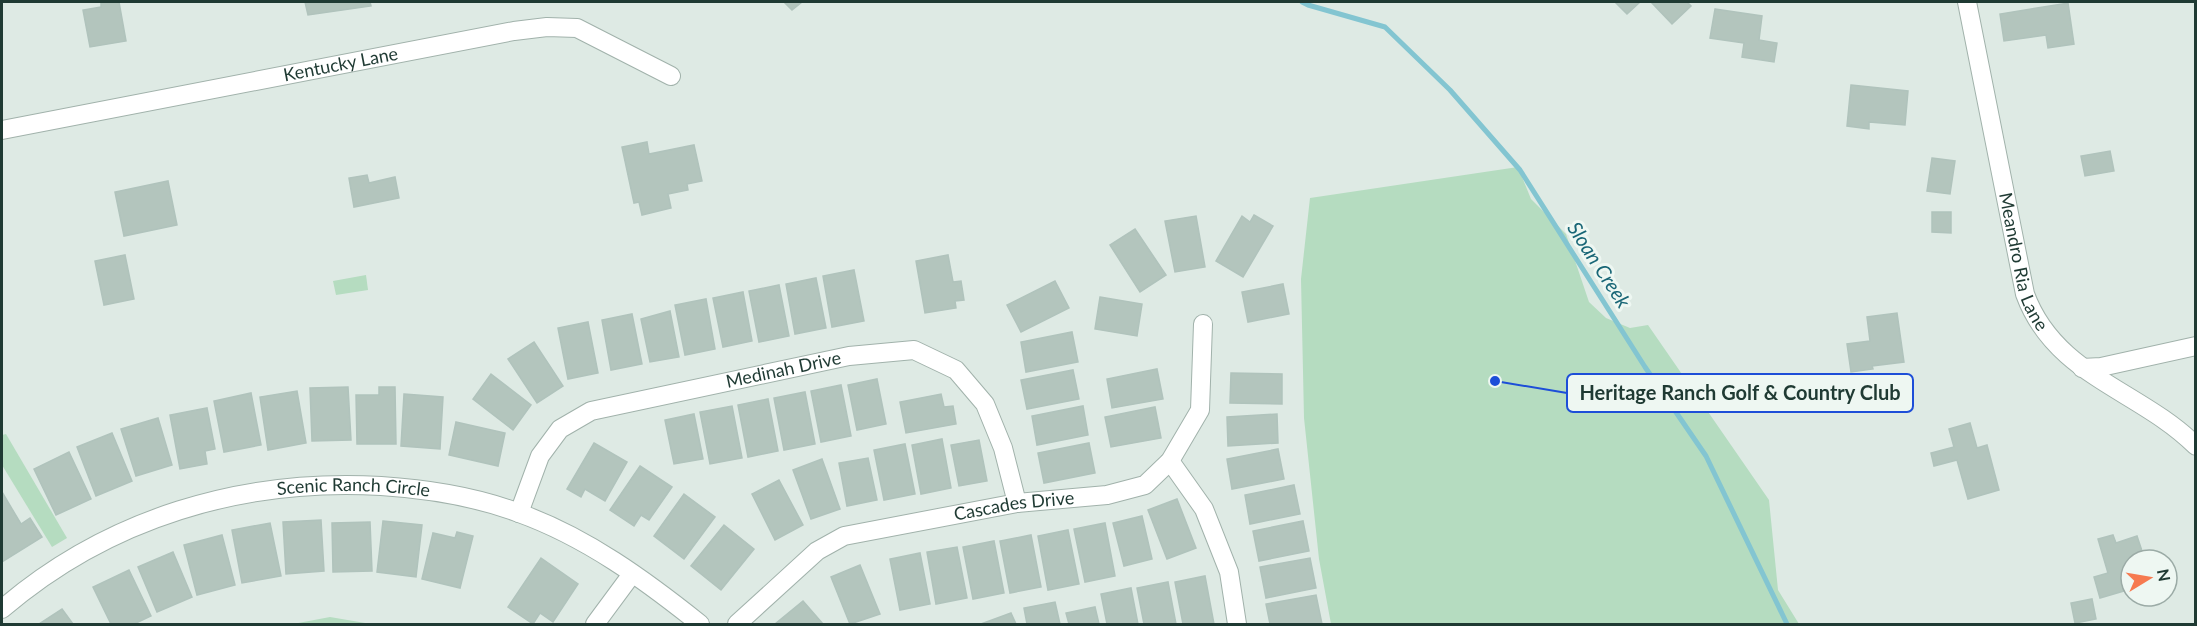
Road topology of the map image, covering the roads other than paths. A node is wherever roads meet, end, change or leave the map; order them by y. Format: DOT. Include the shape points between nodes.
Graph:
graph roads {
  1 [pos="1967,2"];
  2 [pos="671,76"];
  3 [pos="2,130"];
  4 [pos="1203,324"];
  5 [pos="2196,346"];
  6 [pos="2082,368"];
  7 [pos="2196,446"];
  8 [pos="1170,461"];
  9 [pos="1017,503"];
  10 [pos="519,513"];
  11 [pos="632,574"];
  12 [pos="2,609"];
  13 [pos="596,624"];
  14 [pos="700,624"];
  15 [pos="737,624"];
  16 [pos="1237,624"];
  1 -- 6 [label="street, Meandro Ria Lane" via="2025,294 2042,326"];
  2 -- 3 [label="street, Kentucky Lane" via="577,28 547,27"];
  4 -- 8 [label="street, Cascades Drive" via="1200,410"];
  5 -- 6 [label="street"];
  6 -- 7 [label="street, Meandro Ria Lane" via="2151,411"];
  8 -- 9 [label="street, Cascades Drive" via="1145,485 1107,495"];
  8 -- 16 [label="street" via="1204,509 1228,572"];
  9 -- 10 [label="street, Medinah Drive" via="1003,448 985,404 956,370 914,351 849,356 591,411 560,429 540,456"];
  9 -- 15 [label="street, Cascades Drive" via="844,536 817,551"];
  10 -- 11 [label="street, Scenic Ranch Circle" via="577,539"];
  10 -- 12 [label="street, Scenic Ranch Circle" via="465,496 384,486 321,485 233,495 124,532 68,561"];
  11 -- 13 [label="street"];
  11 -- 14 [label="street, Scenic Ranch Circle"];
}
